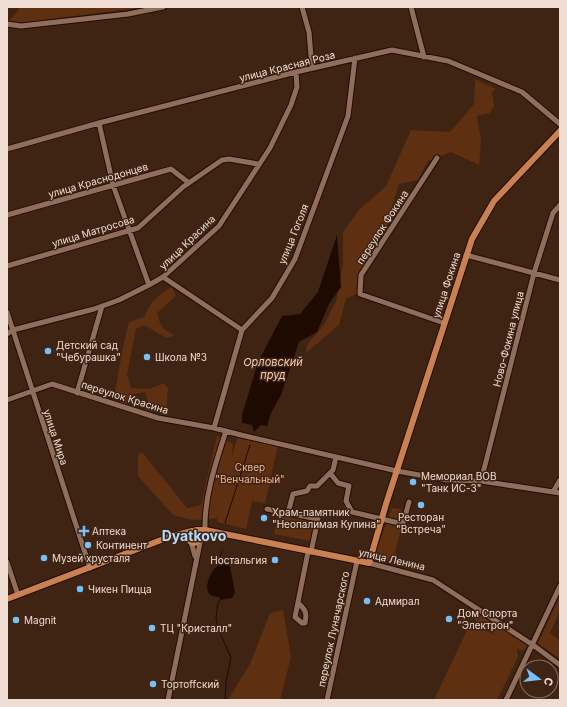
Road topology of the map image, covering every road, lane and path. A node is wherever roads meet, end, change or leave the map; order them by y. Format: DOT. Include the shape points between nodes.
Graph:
graph roads {
  1 [pos="163,7"];
  2 [pos="302,7"];
  3 [pos="411,7"];
  4 [pos="7,24"];
  5 [pos="424,57"];
  6 [pos="355,58"];
  7 [pos="312,68"];
  8 [pos="296,72"];
  9 [pos="99,123"];
  10 [pos="560,124"];
  11 [pos="560,131"];
  12 [pos="7,149"];
  13 [pos="437,158"];
  14 [pos="258,164"];
  15 [pos="189,183"];
  16 [pos="112,185"];
  17 [pos="560,205"];
  18 [pos="7,215"];
  19 [pos="128,232"];
  20 [pos="466,256"];
  21 [pos="7,266"];
  22 [pos="534,273"];
  23 [pos="163,277"];
  24 [pos="560,280"];
  25 [pos="149,285"];
  26 [pos="102,306"];
  27 [pos="7,312"];
  28 [pos="444,323"];
  29 [pos="13,330"];
  30 [pos="242,330"];
  31 [pos="7,334"];
  32 [pos="32,392"];
  33 [pos="77,393"];
  34 [pos="7,400"];
  35 [pos="214,428"];
  36 [pos="226,431"];
  37 [pos="336,457"];
  38 [pos="397,471"];
  39 [pos="330,473"];
  40 [pos="560,480"];
  41 [pos="481,481"];
  42 [pos="553,492"];
  43 [pos="560,493"];
  44 [pos="409,502"];
  45 [pos="267,509"];
  46 [pos="288,513"];
  47 [pos="382,520"];
  48 [pos="194,530"];
  49 [pos="205,530"];
  50 [pos="218,534"];
  51 [pos="169,537"];
  52 [pos="201,538"];
  53 [pos="190,541"];
  54 [pos="310,552"];
  55 [pos="196,559"];
  56 [pos="357,561"];
  57 [pos="7,562"];
  58 [pos="369,564"];
  59 [pos="90,568"];
  60 [pos="560,586"];
  61 [pos="18,595"];
  62 [pos="7,599"];
  63 [pos="298,603"];
  64 [pos="533,645"];
  65 [pos="560,665"];
  66 [pos="168,700"];
  67 [pos="327,700"];
  68 [pos="506,700"];
  1 -- 4 [label="street" via="68,21 21,26"];
  2 -- 7 [label="street" via="309,32"];
  3 -- 5 [label="street"];
  5 -- 6 [label="street, улица Красная Роза" via="392,50"];
  5 -- 10 [label="street, улица Красная Роза" via="448,61 522,92"];
  6 -- 7 [label="street, улица Красная Роза"];
  6 -- 30 [label="street, улица Гоголя" via="348,116 295,259 272,298"];
  7 -- 8 [label="street, улица Красная Роза"];
  8 -- 9 [label="street, улица Красная Роза"];
  8 -- 14 [label="street, улица Красина" via="297,87 291,105 270,148"];
  9 -- 12 [label="street, улица Красная Роза"];
  9 -- 16 [label="street"];
  11 -- 20 [label="main road, улица Фокина" via="494,201 472,239"];
  13 -- 28 [label="street, переулок Фокина" via="362,275 360,294"];
  14 -- 15 [label="street, улица Матросова" via="222,160"];
  14 -- 23 [label="street, улица Красина" via="219,226"];
  15 -- 16 [label="street, улица Краснодонцев" via="171,169"];
  15 -- 19 [label="street, улица Матросова" via="138,228"];
  16 -- 18 [label="street, улица Краснодонцев"];
  16 -- 19 [label="street"];
  17 -- 22 [label="street, Ново-Фокина улица" via="553,214"];
  19 -- 21 [label="street, улица Матросова"];
  19 -- 25 [label="street"];
  20 -- 22 [label="street"];
  20 -- 28 [label="main road, улица Фокина"];
  22 -- 24 [label="street"];
  22 -- 41 [label="street, Ново-Фокина улица"];
  23 -- 25 [label="street, улица Красина"];
  23 -- 30 [label="street"];
  25 -- 26 [label="street, улица Красина"];
  26 -- 29 [label="street, улица Красина"];
  26 -- 33 [label="street"];
  27 -- 29 [label="street, улица Мира"];
  28 -- 38 [label="main road, улица Фокина"];
  29 -- 31 [label="street, улица Красина"];
  29 -- 32 [label="street, улица Мира"];
  30 -- 35 [label="street, улица Гоголя"];
  32 -- 33 [label="street, переулок Красина" via="52,384"];
  32 -- 34 [label="street, переулок Красина"];
  32 -- 59 [label="street, улица Мира"];
  33 -- 35 [label="street, переулок Красина" via="158,418"];
  35 -- 36 [label="street, переулок Красина"];
  36 -- 37 [label="street, переулок Красина"];
  36 -- 49 [label="street" via="205,514"];
  37 -- 38 [label="street"];
  37 -- 39 [label="street"];
  38 -- 41 [label="street" via="447,480"];
  38 -- 47 [label="main road, улица Фокина"];
  39 -- 46 [label="street" via="317,486 310,486 308,491 293,494"];
  39 -- 47 [label="street" via="338,483 349,486 346,501 352,512"];
  40 -- 42 [label="street"];
  41 -- 42 [label="street"];
  42 -- 43 [label="street"];
  44 -- 47 [label="street" via="403,524"];
  45 -- 46 [label="street"];
  46 -- 54 [label="street" via="318,519"];
  47 -- 58 [label="main road, улица Фокина"];
  48 -- 49 [label="main road, улица Ленина"];
  48 -- 51 [label="main road, улица Ленина"];
  48 -- 52 [label="main road" via="199,532"];
  48 -- 53 [label="main road" via="188,535"];
  49 -- 50 [label="main road, улица Ленина"];
  50 -- 52 [label="main road"];
  50 -- 54 [label="main road, улица Ленина"];
  51 -- 53 [label="main road"];
  51 -- 59 [label="main road, улица Ленина"];
  52 -- 53 [label="main road" via="197,543"];
  52 -- 55 [label="street"];
  53 -- 55 [label="street"];
  54 -- 56 [label="main road, улица Ленина"];
  54 -- 63 [label="street"];
  55 -- 66 [label="street"];
  56 -- 58 [label="main road, улица Ленина"];
  56 -- 67 [label="street, переулок Луначарского"];
  57 -- 61 [label="street"];
  58 -- 64 [label="street, улица Ленина" via="434,580"];
  59 -- 61 [label="main road, улица Ленина"];
  60 -- 64 [label="street"];
  61 -- 62 [label="main road, улица Ленина"];
  64 -- 65 [label="street, улица Ленина"];
  64 -- 68 [label="street"];
}
